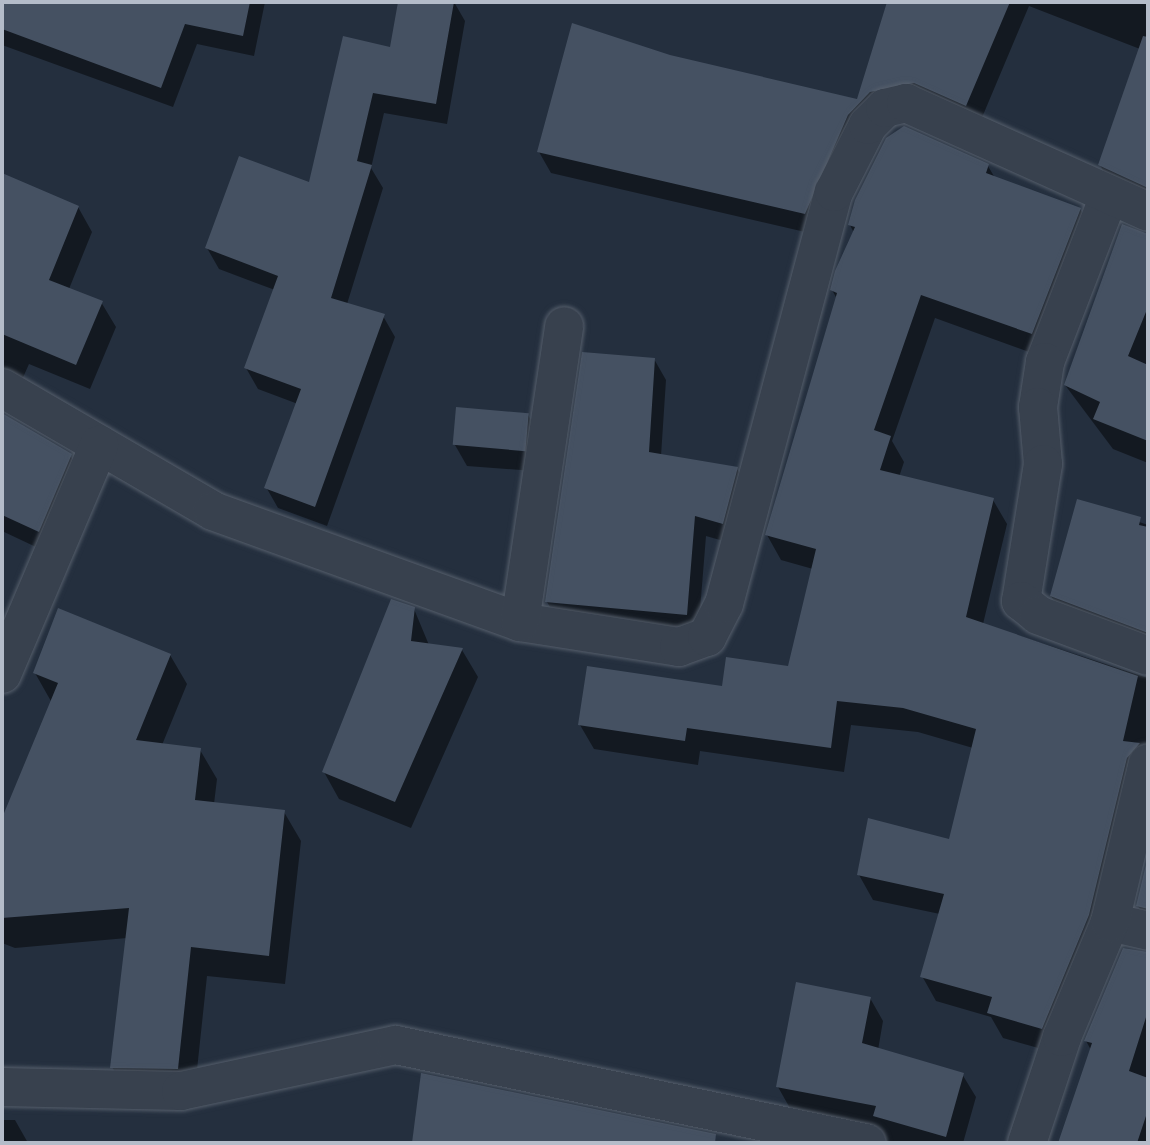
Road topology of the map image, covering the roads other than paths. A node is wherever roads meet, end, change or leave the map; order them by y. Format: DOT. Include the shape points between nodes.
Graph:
graph roads {
  1 [pos="1109,196"];
  2 [pos="1148,212"];
  3 [pos="564,326"];
  4 [pos="2,388"];
  5 [pos="99,446"];
  6 [pos="520,622"];
  7 [pos="1148,656"];
  8 [pos="2,674"];
  9 [pos="1148,763"];
  10 [pos="1110,922"];
  11 [pos="1148,931"];
  12 [pos="2,1087"];
  13 [pos="867,1143"];
  14 [pos="1027,1143"];
  1 -- 2 [label="street"];
  1 -- 6 [label="street" via="906,103 885,108 868,125 834,192 748,530 707,637 679,647"];
  1 -- 7 [label="street" via="1045,362 1038,407 1043,464 1019,578 1021,601 1038,615"];
  3 -- 6 [label="street"];
  4 -- 5 [label="street"];
  5 -- 6 [label="street" via="213,511"];
  5 -- 8 [label="street"];
  9 -- 10 [label="street"];
  10 -- 11 [label="street"];
  10 -- 14 [label="street" via="1062,1037"];
  12 -- 13 [label="street" via="181,1091 396,1045"];
}
